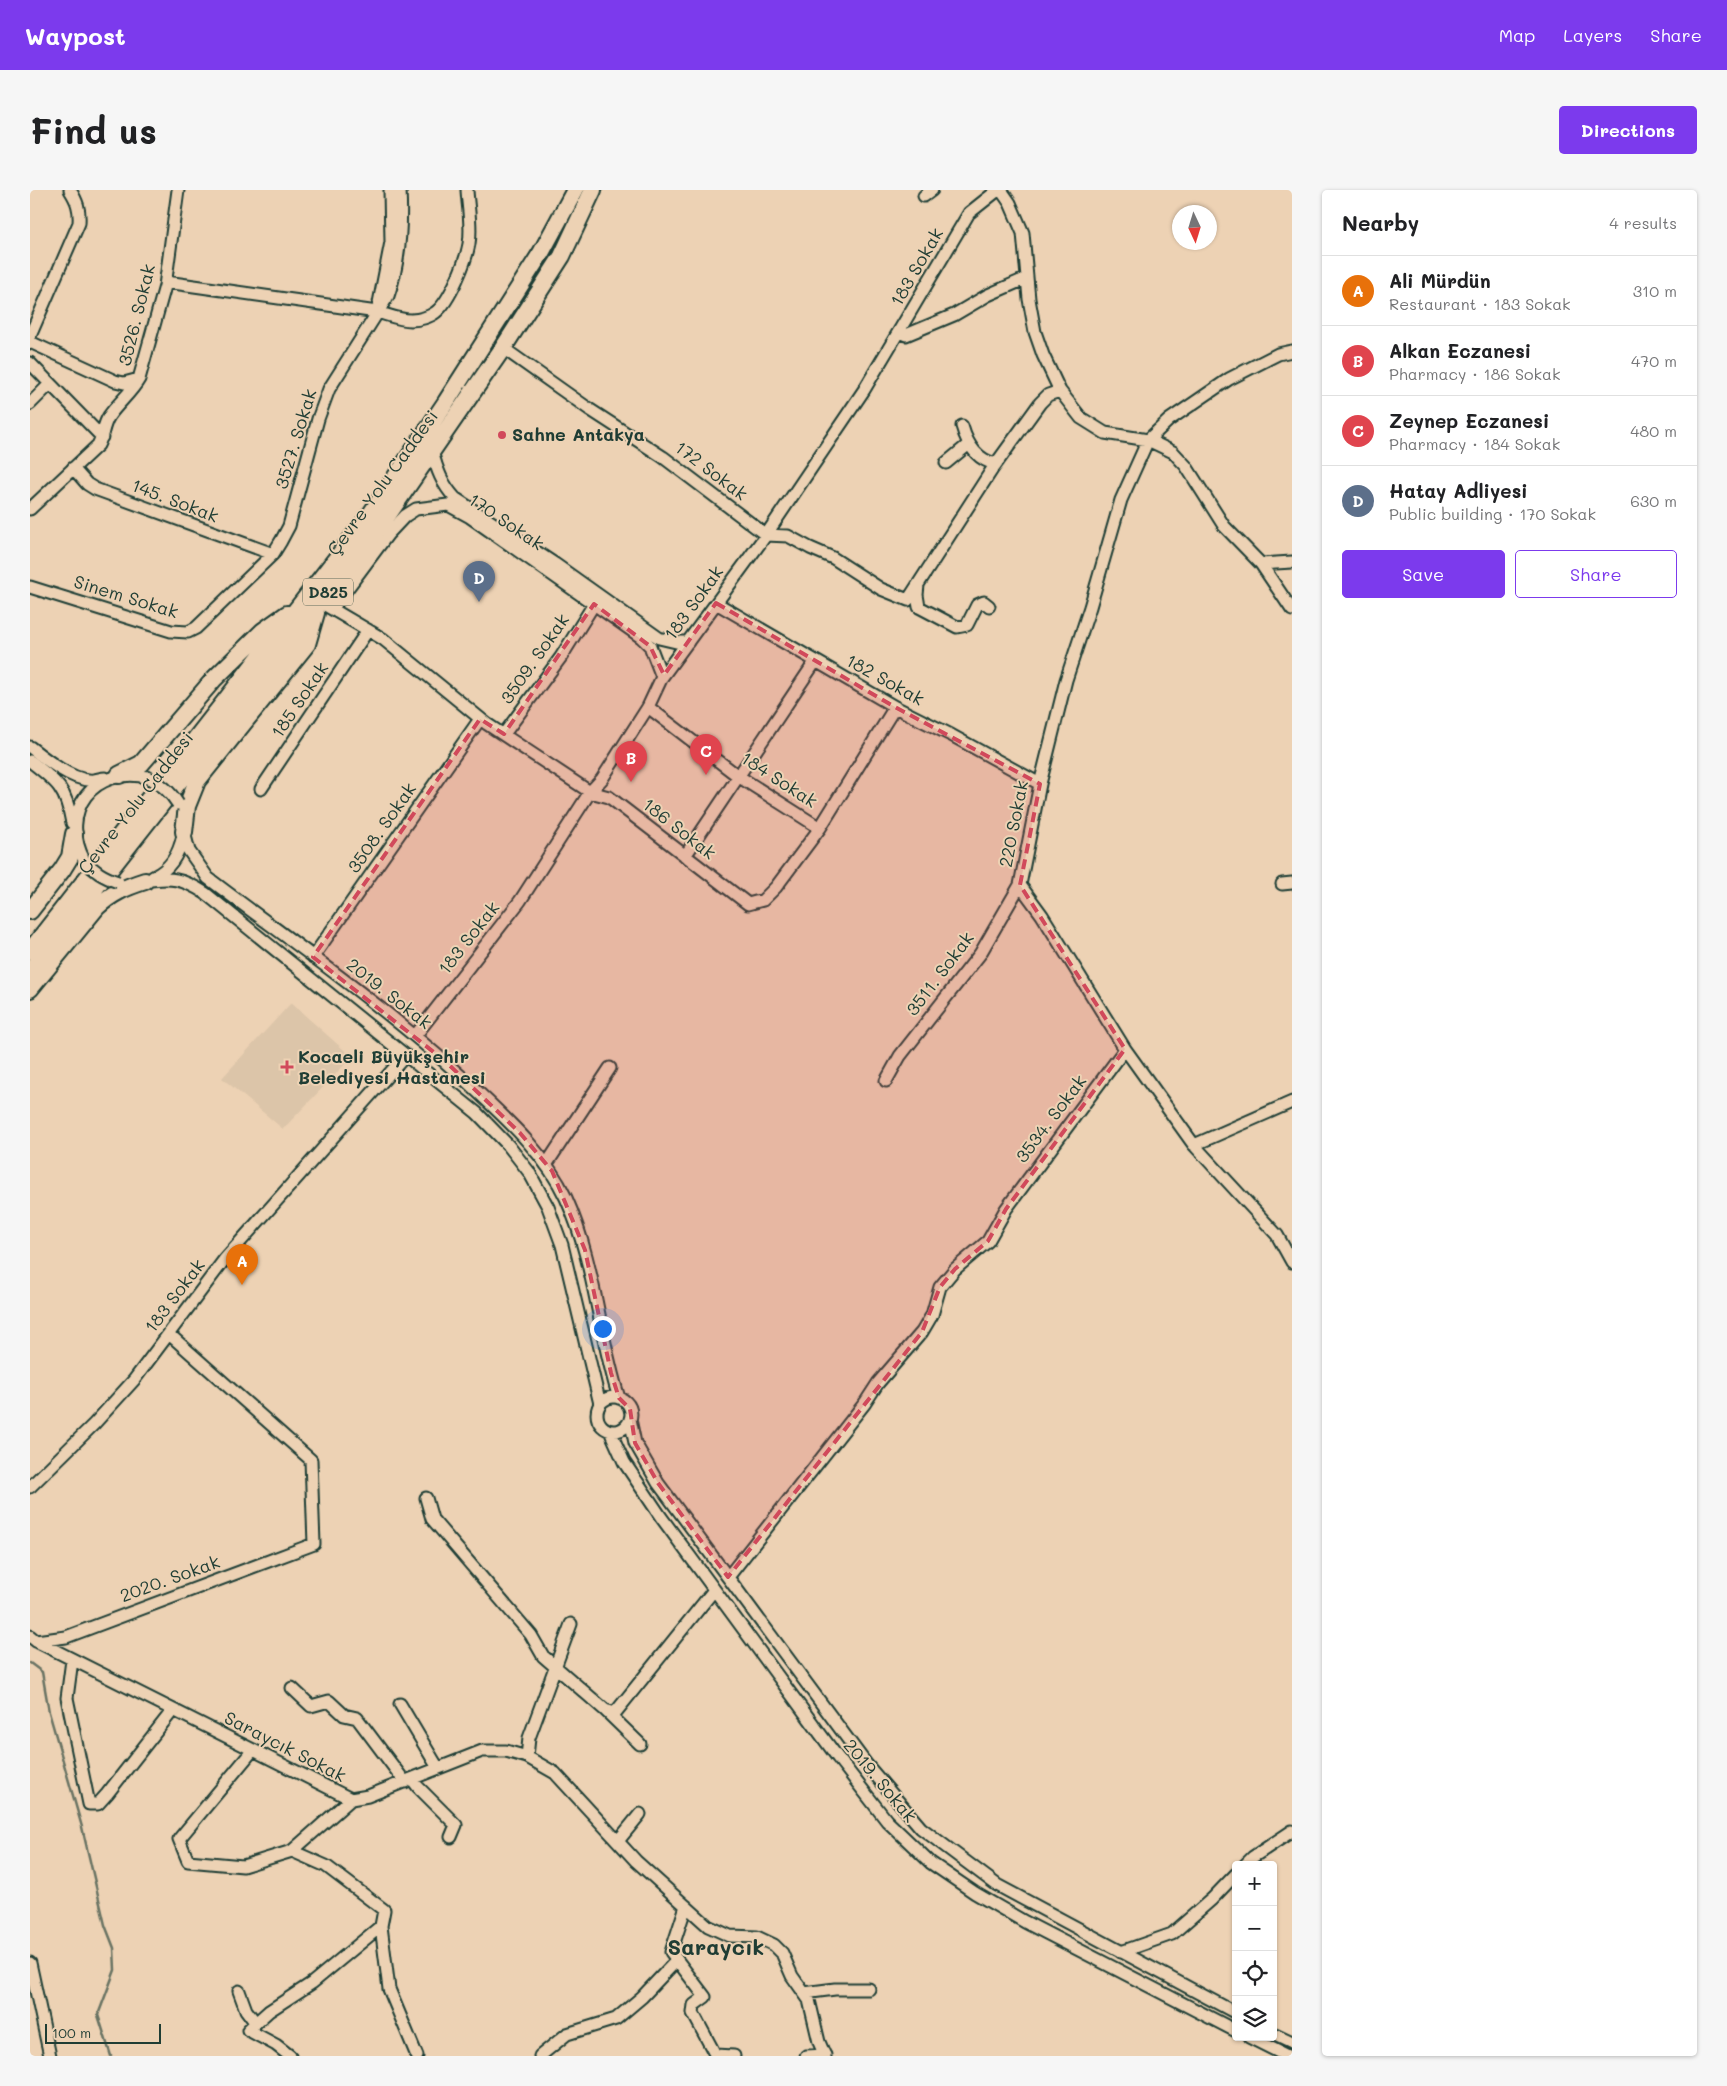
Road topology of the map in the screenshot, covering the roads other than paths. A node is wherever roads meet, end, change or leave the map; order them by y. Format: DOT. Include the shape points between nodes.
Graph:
graph roads {
  1 [pos="70,190"];
  2 [pos="178,190"];
  3 [pos="390,190"];
  4 [pos="400,190"];
  5 [pos="467,190"];
  6 [pos="566,190"];
  7 [pos="575,190"];
  8 [pos="593,190"];
  9 [pos="607,190"];
  10 [pos="999,190"];
  11 [pos="541,253"];
  12 [pos="562,256"];
  13 [pos="1027,278"];
  14 [pos="166,282"];
  15 [pos="377,312"];
  16 [pos="899,332"];
  17 [pos="30,336"];
  18 [pos="30,342"];
  19 [pos="503,348"];
  20 [pos="1292,352"];
  21 [pos="30,363"];
  22 [pos="139,379"];
  23 [pos="50,384"];
  24 [pos="1060,392"];
  25 [pos="30,404"];
  26 [pos="962,426"];
  27 [pos="102,437"];
  28 [pos="1148,440"];
  29 [pos="968,444"];
  30 [pos="432,451"];
  31 [pos="946,463"];
  32 [pos="996,464"];
  33 [pos="73,468"];
  34 [pos="30,509"];
  35 [pos="766,535"];
  36 [pos="273,554"];
  37 [pos="1292,562"];
  38 [pos="1261,564"];
  39 [pos="918,585"];
  40 [pos="30,586"];
  41 [pos="716,603"];
  42 [pos="301,604"];
  43 [pos="594,604"];
  44 [pos="326,606"];
  45 [pos="989,606"];
  46 [pos="1292,610"];
  47 [pos="368,630"];
  48 [pos="688,642"];
  49 [pos="815,662"];
  50 [pos="662,677"];
  51 [pos="648,707"];
  52 [pos="895,707"];
  53 [pos="480,718"];
  54 [pos="504,734"];
  55 [pos="30,746"];
  56 [pos="30,761"];
  57 [pos="119,775"];
  58 [pos="738,776"];
  59 [pos="1040,784"];
  60 [pos="262,789"];
  61 [pos="590,792"];
  62 [pos="820,828"];
  63 [pos="184,832"];
  64 [pos="74,834"];
  65 [pos="685,856"];
  66 [pos="86,879"];
  67 [pos="145,881"];
  68 [pos="1020,885"];
  69 [pos="30,911"];
  70 [pos="30,944"];
  71 [pos="30,951"];
  72 [pos="313,957"];
  73 [pos="30,972"];
  74 [pos="30,989"];
  75 [pos="415,1036"];
  76 [pos="1124,1050"];
  77 [pos="405,1056"];
  78 [pos="610,1068"];
  79 [pos="886,1081"];
  80 [pos="1292,1102"];
  81 [pos="1194,1146"];
  82 [pos="546,1165"];
  83 [pos="1292,1262"];
  84 [pos="169,1334"];
  85 [pos="619,1398"];
  86 [pos="600,1404"];
  87 [pos="630,1419"];
  88 [pos="610,1431"];
  89 [pos="30,1486"];
  90 [pos="426,1498"];
  91 [pos="728,1577"];
  92 [pos="714,1590"];
  93 [pos="572,1624"];
  94 [pos="33,1639"];
  95 [pos="72,1660"];
  96 [pos="556,1667"];
  97 [pos="292,1688"];
  98 [pos="400,1704"];
  99 [pos="173,1710"];
  100 [pos="606,1710"];
  101 [pos="640,1744"];
  102 [pos="253,1750"];
  103 [pos="527,1757"];
  104 [pos="438,1768"];
  105 [pos="408,1780"];
  106 [pos="351,1799"];
  107 [pos="640,1814"];
  108 [pos="1292,1831"];
  109 [pos="451,1838"];
  110 [pos="618,1841"];
  111 [pos="292,1851"];
  112 [pos="1249,1861"];
  113 [pos="1232,1878"];
  114 [pos="686,1906"];
  115 [pos="381,1926"];
  116 [pos="1121,1952"];
  117 [pos="677,1960"];
  118 [pos="30,1963"];
  119 [pos="869,1989"];
  120 [pos="240,1991"];
  121 [pos="804,1993"];
  122 [pos="1232,2011"];
  123 [pos="255,2022"];
  124 [pos="1232,2029"];
  125 [pos="1277,2035"];
  126 [pos="1257,2041"];
  127 [pos="1292,2042"];
  128 [pos="716,2055"];
  129 [pos="50,2056"];
  130 [pos="290,2056"];
  131 [pos="417,2056"];
  132 [pos="540,2056"];
  133 [pos="734,2056"];
  134 [pos="806,2056"];
  135 [pos="825,2056"];
  136 [pos="1287,2056"];
  1 -- 17 [label="street" via="77,200 79,223"];
  2 -- 14 [label="street, 3526. Sokak"];
  3 -- 15 [label="street, 3527. Sokak" via="392,242"];
  4 -- 15 [label="street, 3527. Sokak" via="397,264 388,296"];
  5 -- 15 [label="street" via="469,245 453,289 436,312 424,318 410,320"];
  6 -- 11 [label="highway"];
  7 -- 11 [label="highway, Çevre Yolu Caddesi / D825"];
  8 -- 12 [label="highway, Çevre Yolu Caddesi / D825"];
  9 -- 12 [label="highway"];
  10 -- 13 [label="street" via="1010,203 1022,233"];
  10 -- 16 [label="street, 183 Sokak" via="969,213"];
  11 -- 42 [label="highway, Çevre Yolu Caddesi / D825" via="368,518"];
  12 -- 19 [label="highway, Çevre Yolu Caddesi / D825"];
  13 -- 16 [label="street" via="954,315 906,335"];
  13 -- 24 [label="street" via="1036,332"];
  14 -- 15 [label="street"];
  14 -- 22 [label="street, 3526. Sokak"];
  15 -- 36 [label="street, 3527. Sokak" via="329,389 312,436 288,526"];
  16 -- 35 [label="street, 183 Sokak" via="864,390"];
  18 -- 22 [label="street" via="115,380 124,383"];
  19 -- 30 [label="highway, Çevre Yolu Caddesi / D825"];
  19 -- 35 [label="street, 172 Sokak" via="663,457"];
  20 -- 28 [label="street" via="1278,354 1229,379 1169,420"];
  21 -- 23 [label="street"];
  22 -- 27 [label="street, 3526. Sokak" via="134,389 110,414"];
  23 -- 25 [label="street"];
  23 -- 27 [label="street"];
  24 -- 28 [label="street" via="1081,418 1105,433"];
  24 -- 32 [label="street" via="1048,395 1040,403"];
  26 -- 29 [label="street"];
  27 -- 33 [label="street" via="98,445"];
  28 -- 38 [label="street" via="1164,446 1180,458 1224,526"];
  28 -- 59 [label="street, 220 Sokak" via="1116,513 1066,680"];
  29 -- 31 [label="street"];
  29 -- 32 [label="street" via="986,462"];
  30 -- 44 [label="highway, Çevre Yolu Caddesi / D825"];
  30 -- 48 [label="street, 170 Sokak" via="438,474 456,498 659,638"];
  32 -- 39 [label="street"];
  33 -- 34 [label="street"];
  33 -- 36 [label="street, 145. Sokak" via="95,489"];
  35 -- 39 [label="street" via="788,536 833,558 881,589 908,600"];
  35 -- 41 [label="street, 183 Sokak"];
  36 -- 40 [label="street, Sinem Sokak" via="188,632 171,630"];
  37 -- 38 [label="street"];
  38 -- 46 [label="street"];
  39 -- 45 [label="street" via="919,607 957,627 967,625 977,605 984,602"];
  41 -- 48 [label="street, 183 Sokak"];
  41 -- 49 [label="street, 182 Sokak"];
  42 -- 57 [label="highway" via="263,631 214,679 141,764"];
  42 -- 66 [label="highway, Çevre Yolu Caddesi / D825"];
  43 -- 44 [label="street, 170 Sokak" via="470,517 448,505 438,505 416,508 405,516"];
  43 -- 50 [label="street, 170 Sokak" via="650,646"];
  43 -- 54 [label="street, 3509. Sokak"];
  44 -- 47 [label="street, 186 Sokak"];
  44 -- 63 [label="highway" via="306,644 197,781 187,806"];
  44 -- 73 [label="highway, Çevre Yolu Caddesi / D825"];
  47 -- 53 [label="street, 186 Sokak"];
  47 -- 60 [label="street, 185 Sokak"];
  48 -- 50 [label="street, 183 Sokak"];
  49 -- 52 [label="street, 182 Sokak"];
  49 -- 58 [label="street"];
  50 -- 51 [label="street, 183 Sokak"];
  51 -- 58 [label="street, 184 Sokak"];
  51 -- 61 [label="street, 183 Sokak" via="602,779"];
  52 -- 59 [label="street, 182 Sokak"];
  52 -- 62 [label="street, 186 Sokak"];
  53 -- 54 [label="street, 186 Sokak"];
  53 -- 72 [label="street, 3508. Sokak"];
  54 -- 61 [label="street, 186 Sokak"];
  55 -- 57 [label="street" via="56,766 88,780"];
  56 -- 64 [label="street" via="52,778 68,800"];
  57 -- 63 [label="street, bridge" via="133,774 160,783 178,804"];
  57 -- 64 [label="street" via="103,780 90,790 75,818"];
  58 -- 62 [label="street, 184 Sokak"];
  58 -- 65 [label="street"];
  59 -- 68 [label="street, 220 Sokak"];
  61 -- 65 [label="street, 186 Sokak" via="609,797"];
  61 -- 75 [label="street, 183 Sokak" via="520,901"];
  62 -- 65 [label="street, 186 Sokak" via="776,887 763,900 748,904"];
  63 -- 67 [label="street" via="181,848 173,863"];
  63 -- 72 [label="street, 2019. Sokak" via="189,851 208,878"];
  64 -- 67 [label="street, bridge" via="84,860 105,878 132,884"];
  64 -- 69 [label="highway" via="70,857"];
  66 -- 70 [label="highway"];
  66 -- 71 [label="highway, Çevre Yolu Caddesi / D825"];
  67 -- 74 [label="highway" via="121,889 97,907"];
  67 -- 77 [label="street, 2019. Sokak" via="169,878 205,893"];
  68 -- 76 [label="street, 220 Sokak" via="1042,915"];
  68 -- 79 [label="street, 3511. Sokak" via="980,954 900,1056"];
  72 -- 75 [label="street, 2019. Sokak"];
  75 -- 82 [label="street, 2019. Sokak" via="520,1133"];
  76 -- 81 [label="street, 220 Sokak"];
  76 -- 91 [label="street, 3534. Sokak" via="1006,1209 988,1241 955,1269 940,1287 932,1314 922,1332 878,1383 866,1403"];
  77 -- 84 [label="street, 183 Sokak" via="224,1260"];
  77 -- 86 [label="street, 2019. Sokak" via="477,1113 529,1172 548,1207 562,1245"];
  78 -- 82 [label="street"];
  80 -- 81 [label="street"];
  81 -- 83 [label="street, 220 Sokak" via="1277,1235"];
  82 -- 85 [label="street, 2019. Sokak" via="566,1198 586,1250"];
  84 -- 89 [label="street, 183 Sokak" via="134,1380 94,1424"];
  84 -- 94 [label="street, 2020. Sokak" via="311,1460 314,1544 66,1637"];
  85 -- 86 [label="street" via="608,1398"];
  85 -- 87 [label="street, 2019. Sokak" via="630,1409"];
  86 -- 88 [label="street, 2019. Sokak" via="598,1420 604,1429"];
  87 -- 88 [label="street" via="620,1430"];
  87 -- 91 [label="street, 2019. Sokak" via="635,1443 658,1483"];
  88 -- 92 [label="street, 2019. Sokak" via="630,1470"];
  90 -- 96 [label="street" via="432,1519 531,1635 543,1656"];
  91 -- 116 [label="street, 2019. Sokak" via="867,1765 921,1828 997,1885"];
  92 -- 100 [label="street" via="615,1712"];
  92 -- 124 [label="street, 2019. Sokak" via="887,1821 931,1863 975,1894 1025,1922"];
  93 -- 96 [label="street"];
  94 -- 95 [label="street, Saraycık Sokak"];
  95 -- 99 [label="street, Saraycık Sokak"];
  95 -- 99 [label="street" via="67,1698 89,1804 98,1804 107,1794"];
  96 -- 100 [label="street"];
  96 -- 103 [label="street" via="529,1738"];
  97 -- 105 [label="street" via="311,1706 329,1702 344,1715 357,1718"];
  98 -- 104 [label="street"];
  99 -- 102 [label="street, Saraycık Sokak"];
  100 -- 101 [label="street"];
  102 -- 106 [label="street, Saraycık Sokak"];
  102 -- 111 [label="street" via="179,1839 188,1861 243,1866"];
  103 -- 104 [label="street, Saraycık Sokak" via="506,1751 482,1751"];
  103 -- 110 [label="street, Saraycık Sokak" via="555,1774"];
  104 -- 105 [label="street, Saraycık Sokak"];
  105 -- 106 [label="street, Saraycık Sokak" via="368,1796"];
  105 -- 109 [label="street" via="456,1825"];
  106 -- 111 [label="street"];
  107 -- 110 [label="street"];
  108 -- 112 [label="street"];
  110 -- 114 [label="street, Saraycık Sokak"];
  111 -- 115 [label="street" via="326,1866 384,1910"];
  113 -- 116 [label="street" via="1172,1934"];
  114 -- 117 [label="street" via="671,1952"];
  114 -- 121 [label="street, Saraycık Sokak" via="708,1926 730,1936 769,1941 782,1953"];
  115 -- 123 [label="street" via="312,1983"];
  115 -- 131 [label="street" via="389,1989"];
  116 -- 122 [label="street, 2019. Sokak"];
  117 -- 128 [label="street" via="705,1997 694,2005 693,2013"];
  117 -- 132 [label="street" via="616,2019 567,2034"];
  118 -- 129 [label="street"];
  119 -- 121 [label="street"];
  120 -- 123 [label="street" via="246,2010"];
  121 -- 135 [label="street, Saraycık Sokak" via="809,2000"];
  123 -- 130 [label="street" via="248,2030"];
  125 -- 127 [label="street"];
  126 -- 136 [label="street"];
  128 -- 133 [label="street"];
  134 -- 135 [label="street"];
}
